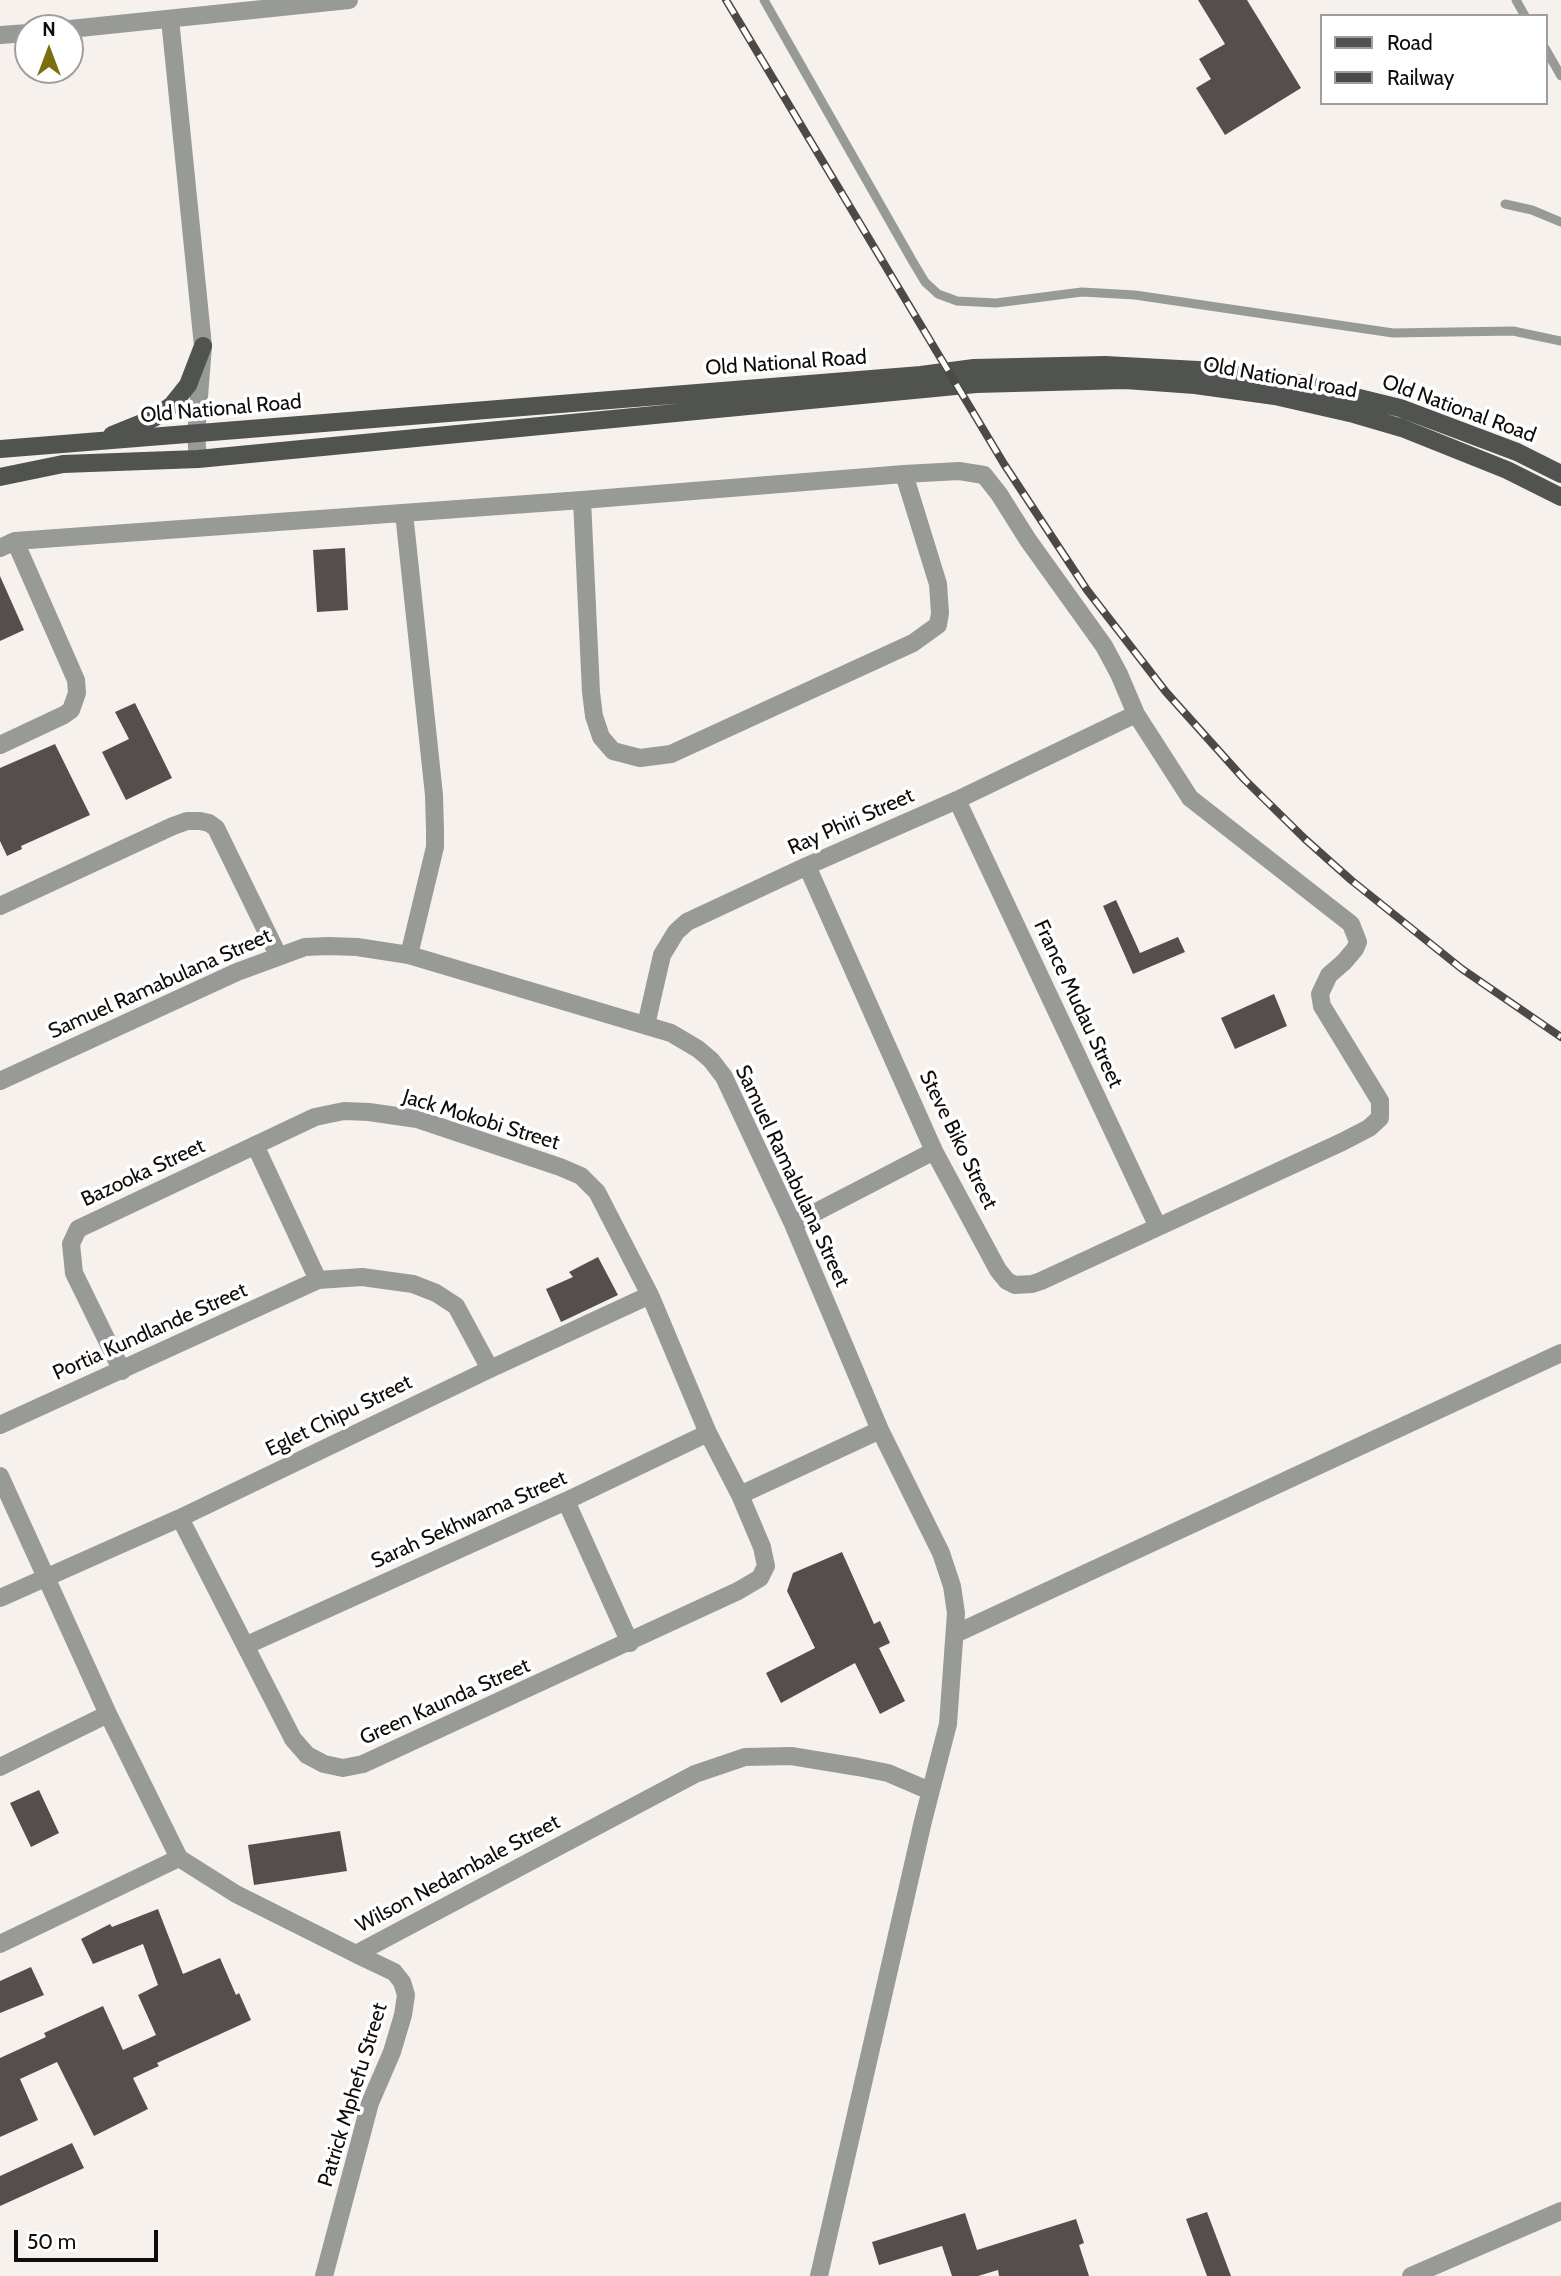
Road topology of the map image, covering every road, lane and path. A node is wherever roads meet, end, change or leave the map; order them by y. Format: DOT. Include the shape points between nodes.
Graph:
graph roads {
  1 [pos="349,0"];
  2 [pos="764,0"];
  3 [pos="290,3"];
  4 [pos="170,19"];
  5 [pos="84,28"];
  6 [pos="1547,52"];
  7 [pos="1561,76"];
  8 [pos="1505,204"];
  9 [pos="1561,222"];
  10 [pos="1561,341"];
  11 [pos="203,346"];
  12 [pos="975,376"];
  13 [pos="196,435"];
  14 [pos="89,443"];
  15 [pos="0,449"];
  16 [pos="198,459"];
  17 [pos="904,474"];
  18 [pos="1561,474"];
  19 [pos="0,477"];
  20 [pos="1561,497"];
  21 [pos="582,500"];
  22 [pos="404,513"];
  23 [pos="8,544"];
  24 [pos="1136,715"];
  25 [pos="0,745"];
  26 [pos="957,800"];
  27 [pos="807,866"];
  28 [pos="0,906"];
  29 [pos="278,955"];
  30 [pos="409,955"];
  31 [pos="646,1025"];
  32 [pos="0,1081"];
  33 [pos="254,1145"];
  34 [pos="934,1151"];
  35 [pos="793,1224"];
  36 [pos="1158,1227"];
  37 [pos="318,1280"];
  38 [pos="650,1295"];
  39 [pos="1561,1353"];
  40 [pos="489,1368"];
  41 [pos="122,1371"];
  42 [pos="0,1425"];
  43 [pos="880,1430"];
  44 [pos="708,1433"];
  45 [pos="0,1476"];
  46 [pos="740,1495"];
  47 [pos="566,1501"];
  48 [pos="180,1518"];
  49 [pos="47,1578"];
  50 [pos="0,1598"];
  51 [pos="956,1634"];
  52 [pos="630,1643"];
  53 [pos="247,1645"];
  54 [pos="108,1714"];
  55 [pos="0,1767"];
  56 [pos="930,1791"];
  57 [pos="179,1858"];
  58 [pos="0,1944"];
  59 [pos="356,1954"];
  60 [pos="1561,2211"];
  61 [pos="324,2276"];
  62 [pos="819,2276"];
  63 [pos="1411,2276"];
  1 -- 3 [label="street"];
  2 -- 10 [label="lane" via="913,262 938,293 957,301 996,303 1082,292 1135,295 1393,333 1513,331"];
  3 -- 4 [label="street"];
  4 -- 5 [label="street"];
  4 -- 11 [label="street"];
  6 -- 7 [label="lane"];
  8 -- 9 [label="lane"];
  11 -- 13 [label="street"];
  11 -- 14 [label="main road" via="188,385 172,405 161,414"];
  12 -- 13 [label="main road, Old National Road" via="921,375"];
  12 -- 16 [label="main road, Old National Road" via="939,387"];
  12 -- 18 [label="main road, Old National Road" via="1131,366 1298,383 1400,408 1517,452"];
  12 -- 20 [label="main road, Old National road" via="1125,380 1275,396 1402,428"];
  13 -- 14 [label="main road, Old National Road"];
  13 -- 16 [label="street"];
  14 -- 15 [label="main road, Old National Road"];
  16 -- 19 [label="main road, Old National Road" via="63,464"];
  17 -- 21 [label="street"];
  17 -- 21 [label="street" via="939,584 938,625 913,643 671,754 640,758 613,751 601,737 594,716"];
  17 -- 24 [label="street" via="959,471 984,475 1104,646"];
  21 -- 22 [label="street"];
  22 -- 23 [label="street"];
  22 -- 30 [label="street" via="435,830"];
  23 -- 25 [label="street" via="76,680 77,693 64,715"];
  24 -- 26 [label="street, Ray Phiri Street"];
  24 -- 36 [label="street" via="1190,799 1352,924 1358,942 1352,955 1329,975 1320,994 1322,1006 1381,1109 1380,1118 1369,1128"];
  26 -- 27 [label="street, Ray Phiri Street"];
  26 -- 36 [label="street, France Mudau Street"];
  27 -- 31 [label="street, Ray Phiri Street" via="687,922 676,932 662,955"];
  27 -- 34 [label="street, Steve Biko Street"];
  28 -- 29 [label="street" via="173,826 200,821 216,828"];
  29 -- 30 [label="street, Samuel Ramabulana Street" via="328,946"];
  29 -- 32 [label="street, Samuel Ramabulana Street"];
  30 -- 31 [label="street, Samuel Ramabulana Street"];
  31 -- 35 [label="street, Samuel Ramabulana Street" via="692,1045 724,1077"];
  33 -- 37 [label="street"];
  33 -- 38 [label="street, Jack Mokobi Street" via="314,1116 369,1112 417,1119 560,1167 581,1176 597,1192"];
  33 -- 41 [label="street, Bazooka Street" via="83,1226 74,1235 74,1273"];
  34 -- 35 [label="street"];
  34 -- 36 [label="street, Steve Biko Street" via="998,1270 1014,1285 1041,1281"];
  35 -- 43 [label="street, Samuel Ramabulana Street"];
  37 -- 40 [label="street" via="362,1278 413,1284 436,1293 456,1306"];
  37 -- 41 [label="street, Portia Kundlande Street"];
  38 -- 40 [label="street, Eglet Chipu Street"];
  38 -- 44 [label="street, Jack Mokobi Street"];
  39 -- 51 [label="street"];
  40 -- 48 [label="street, Eglet Chipu Street"];
  41 -- 42 [label="street, Portia Kundlande Street"];
  43 -- 46 [label="street"];
  43 -- 51 [label="street, Samuel Ramabulana Street" via="942,1553 953,1586"];
  44 -- 46 [label="street, Jack Mokobi Street"];
  44 -- 47 [label="street, Sarah Sekhwama Street"];
  45 -- 49 [label="street"];
  46 -- 52 [label="street, Green Kaunda Street" via="766,1556 764,1573 752,1584"];
  47 -- 52 [label="street"];
  47 -- 53 [label="street, Sarah Sekhwama Street"];
  48 -- 49 [label="street, Eglet Chipu Street"];
  48 -- 53 [label="street, Green Kaunda Street"];
  49 -- 50 [label="street, Eglet Chipu Street"];
  49 -- 54 [label="street"];
  51 -- 56 [label="street, Samuel Ramabulana Street" via="948,1724"];
  52 -- 53 [label="street, Green Kaunda Street" via="363,1764 343,1768 307,1755 293,1739"];
  54 -- 55 [label="street"];
  54 -- 57 [label="street"];
  56 -- 59 [label="street, Wilson Nedambale Street" via="888,1773 846,1765 790,1756 745,1756 695,1774"];
  56 -- 62 [label="street, Samuel Ramabulana Street"];
  57 -- 58 [label="street"];
  57 -- 59 [label="street, Wilson Nedambale Street" via="236,1894"];
  59 -- 61 [label="street, Patrick Mphefu Street" via="394,1972 406,1995 392,2052 370,2103"];
  60 -- 63 [label="street"];
}
